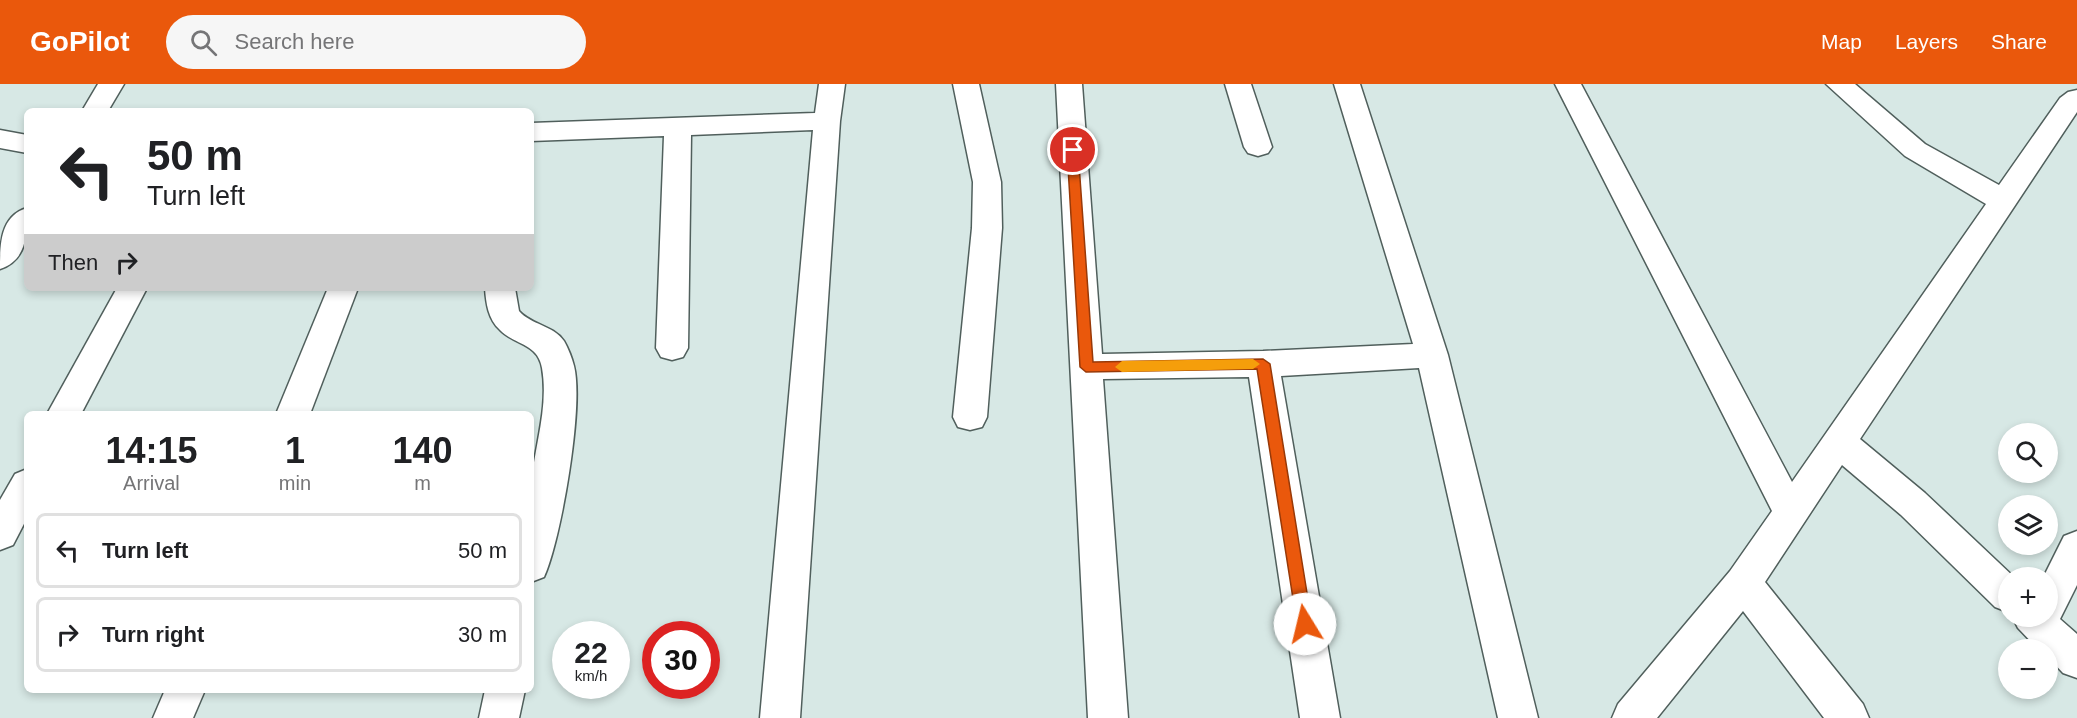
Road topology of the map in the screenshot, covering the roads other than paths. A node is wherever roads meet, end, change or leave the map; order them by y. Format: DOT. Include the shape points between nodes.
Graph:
graph roads {
  1 [pos="111,84"];
  2 [pos="831,84"];
  3 [pos="966,84"];
  4 [pos="1069,84"];
  5 [pos="1238,84"];
  6 [pos="1347,84"];
  7 [pos="1568,84"];
  8 [pos="1839,84"];
  9 [pos="2072,95"];
  10 [pos="97,108"];
  11 [pos="826,121"];
  12 [pos="678,126"];
  13 [pos="534,132"];
  14 [pos="0,139"];
  15 [pos="24,143"];
  16 [pos="1258,147"];
  17 [pos="2002,200"];
  18 [pos="24,222"];
  19 [pos="0,258"];
  20 [pos="130,291"];
  21 [pos="342,291"];
  22 [pos="500,291"];
  23 [pos="672,348"];
  24 [pos="1432,355"];
  25 [pos="1263,364"];
  26 [pos="1086,367"];
  27 [pos="66,411"];
  28 [pos="294,411"];
  29 [pos="970,417"];
  30 [pos="1839,442"];
  31 [pos="24,490"];
  32 [pos="1790,512"];
  33 [pos="0,534"];
  34 [pos="2077,547"];
  35 [pos="534,552"];
  36 [pos="2058,582"];
  37 [pos="1743,584"];
  38 [pos="1998,585"];
  39 [pos="2050,627"];
  40 [pos="2077,660"];
  41 [pos="183,693"];
  42 [pos="504,693"];
  43 [pos="174,718"];
  44 [pos="499,718"];
  45 [pos="775,718"];
  46 [pos="1108,718"];
  47 [pos="1320,718"];
  48 [pos="1518,718"];
  49 [pos="1632,718"];
  50 [pos="1850,718"];
  1 -- 10 [label="street"];
  2 -- 11 [label="street"];
  3 -- 29 [label="street" via="987,182 987,228"];
  4 -- 26 [label="street"];
  5 -- 16 [label="street"];
  6 -- 24 [label="street"];
  7 -- 32 [label="street"];
  8 -- 17 [label="street" via="1915,150"];
  9 -- 17 [label="street"];
  11 -- 12 [label="street"];
  11 -- 45 [label="street"];
  12 -- 13 [label="street"];
  12 -- 23 [label="street"];
  14 -- 15 [label="street"];
  17 -- 30 [label="street"];
  18 -- 19 [label="street"];
  20 -- 27 [label="street"];
  21 -- 28 [label="street"];
  22 -- 35 [label="street" via="500,304 507,318 552,349 559,372 560,396 550,476"];
  24 -- 25 [label="street"];
  24 -- 48 [label="street"];
  25 -- 26 [label="street"];
  25 -- 47 [label="street"];
  26 -- 46 [label="street"];
  30 -- 32 [label="street"];
  30 -- 38 [label="street" via="1913,504"];
  31 -- 33 [label="street"];
  32 -- 37 [label="street"];
  34 -- 36 [label="street"];
  37 -- 49 [label="street"];
  37 -- 50 [label="street"];
  39 -- 40 [label="street"];
  41 -- 43 [label="street"];
  42 -- 44 [label="street"];
}
